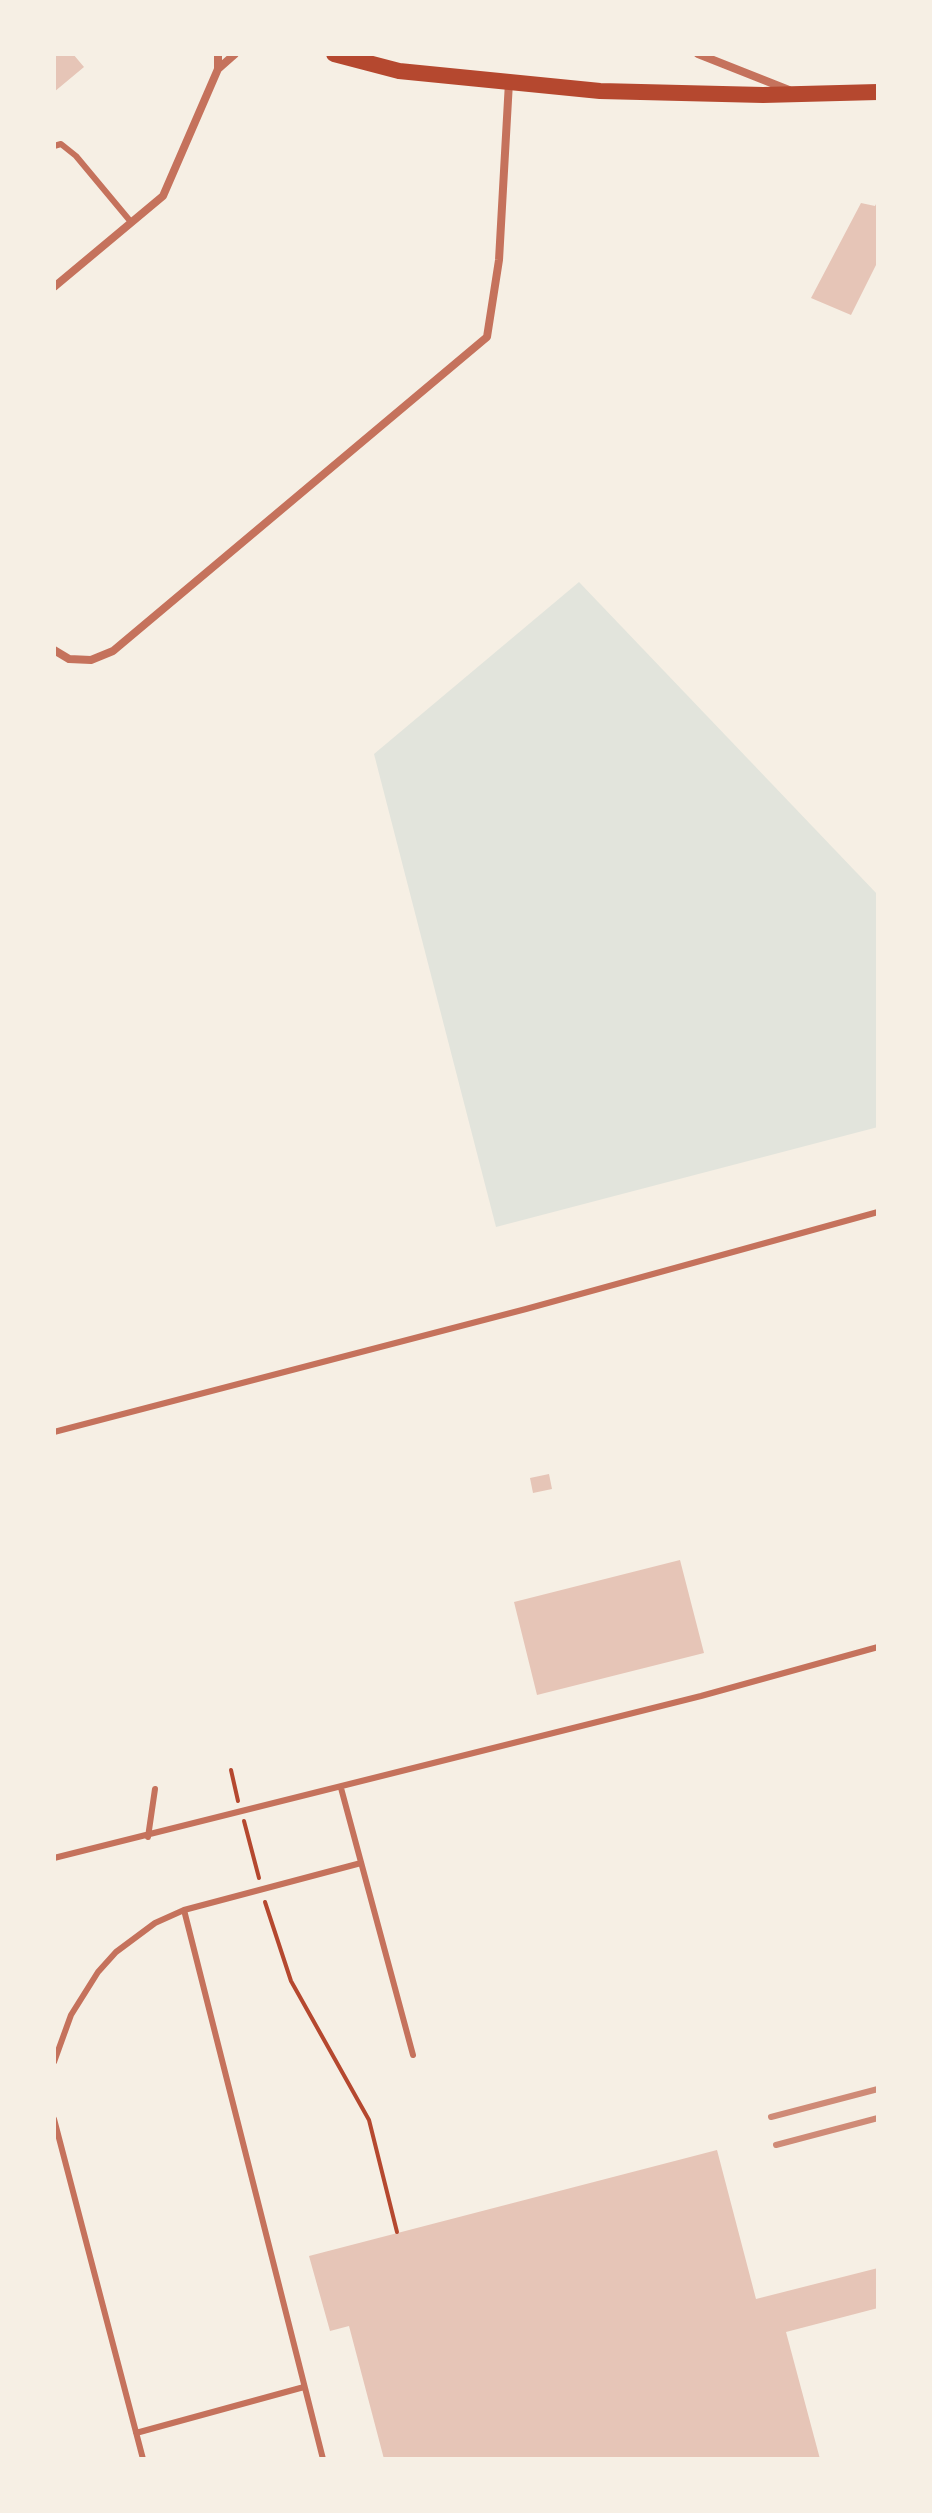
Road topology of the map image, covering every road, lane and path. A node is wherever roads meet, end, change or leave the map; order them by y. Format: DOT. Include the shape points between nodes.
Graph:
graph roads {
  1 [pos="218,54"];
  2 [pos="235,54"];
  3 [pos="334,54"];
  4 [pos="365,54"];
  5 [pos="698,54"];
  6 [pos="218,69"];
  7 [pos="399,71"];
  8 [pos="509,82"];
  9 [pos="878,92"];
  10 [pos="801,94"];
  11 [pos="54,146"];
  12 [pos="131,222"];
  13 [pos="54,287"];
  14 [pos="54,650"];
  15 [pos="878,1212"];
  16 [pos="54,1432"];
  17 [pos="878,1647"];
  18 [pos="231,1770"];
  19 [pos="341,1788"];
  20 [pos="155,1789"];
  21 [pos="242,1814"];
  22 [pos="148,1838"];
  23 [pos="54,1858"];
  24 [pos="361,1863"];
  25 [pos="261,1888"];
  26 [pos="184,1910"];
  27 [pos="413,2055"];
  28 [pos="54,2062"];
  29 [pos="54,2119"];
  30 [pos="397,2232"];
  31 [pos="304,2387"];
  32 [pos="136,2433"];
  33 [pos="143,2459"];
  34 [pos="323,2459"];
  1 -- 6 [label="street"];
  2 -- 6 [label="street"];
  3 -- 7 [label="main road"];
  4 -- 7 [label="main road"];
  5 -- 10 [label="street"];
  6 -- 12 [label="street" via="163,196"];
  7 -- 8 [label="main road"];
  8 -- 10 [label="main road" via="600,91"];
  8 -- 14 [label="street" via="499,260 487,337 113,651 91,660 69,659"];
  9 -- 10 [label="main road"];
  11 -- 12 [label="lane" via="61,144 76,156"];
  12 -- 13 [label="street"];
  15 -- 16 [label="lane"];
  17 -- 19 [label="lane"];
  18 -- 21 [label="path"];
  19 -- 21 [label="lane"];
  19 -- 24 [label="lane"];
  20 -- 22 [label="lane"];
  21 -- 22 [label="lane"];
  21 -- 25 [label="path"];
  22 -- 23 [label="lane"];
  24 -- 25 [label="lane"];
  24 -- 27 [label="lane"];
  25 -- 26 [label="lane"];
  25 -- 30 [label="path" via="291,1981 369,2120"];
  26 -- 28 [label="lane" via="133,1936 98,1972 71,2015"];
  26 -- 31 [label="lane"];
  29 -- 32 [label="lane"];
  31 -- 32 [label="lane"];
  31 -- 34 [label="lane"];
  32 -- 33 [label="lane"];
}
